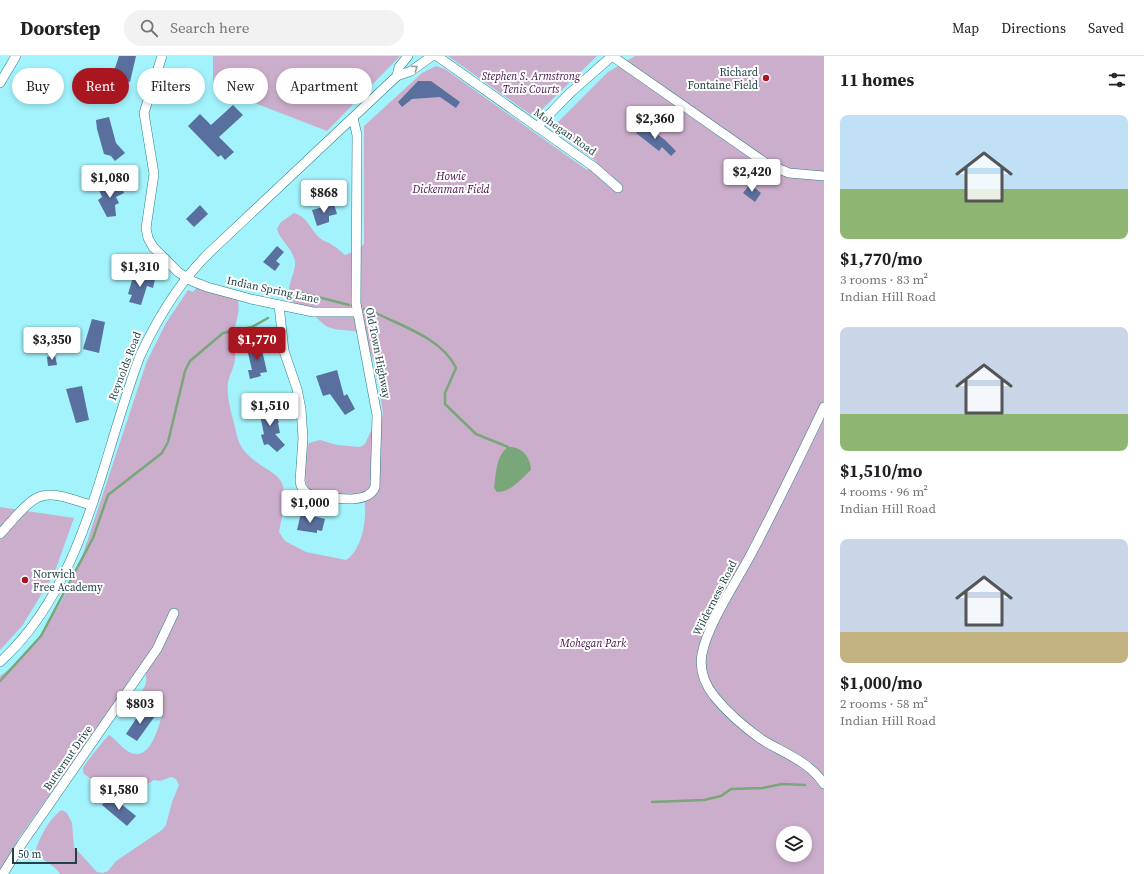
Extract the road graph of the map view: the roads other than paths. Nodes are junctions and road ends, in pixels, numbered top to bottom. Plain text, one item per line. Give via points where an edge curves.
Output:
1 (16, 56) edge
2 (162, 56) edge
3 (408, 56) edge
4 (432, 56) edge
5 (437, 56) edge
6 (612, 56) edge
7 (397, 76) junction
8 (0, 83) edge
9 (353, 118) junction
10 (537, 127) junction
11 (824, 176) edge
12 (618, 188) dead end
13 (186, 278) junction
14 (279, 305) junction
15 (357, 312) junction
16 (824, 407) edge
17 (91, 505) junction
18 (0, 534) edge
19 (174, 613) dead end
20 (0, 662) edge
21 (824, 784) edge
22 (3, 874) edge

1 - 8 street
2 - 13 street, Indian Spring Lane via 144,113 154,174 147,211 147,233 157,252
3 - 7 street, Reynolds Road via 399,67
7 -> 4 street, Reynolds Road via 411,71
5 - 10 street, Mohegan Road
6 - 10 street via 574,89
6 - 11 street via 767,164 789,173
7 - 9 street, Reynolds Road
9 - 13 street, Reynolds Road via 210,252
9 - 15 street, Old Town Highway via 357,135
10 - 12 street, Mohegan Road via 594,167
13 - 14 street, Indian Spring Lane via 251,300
13 - 17 street, Reynolds Road via 167,305 140,356
14 - 15 street, Indian Spring Lane via 324,313
14 - 15 street, Old Town Highway via 284,351 301,410 303,438 300,481 302,488 315,496 356,499 370,495 375,484 378,420
16 - 21 street, Wilderness Road via 715,621 704,644 701,661 706,684 726,708 756,735 809,767
17 - 18 street via 43,496 30,504
17 - 20 street, Reynolds Road via 73,556 55,593 26,634
19 - 22 street, Butternut Drive via 157,649

